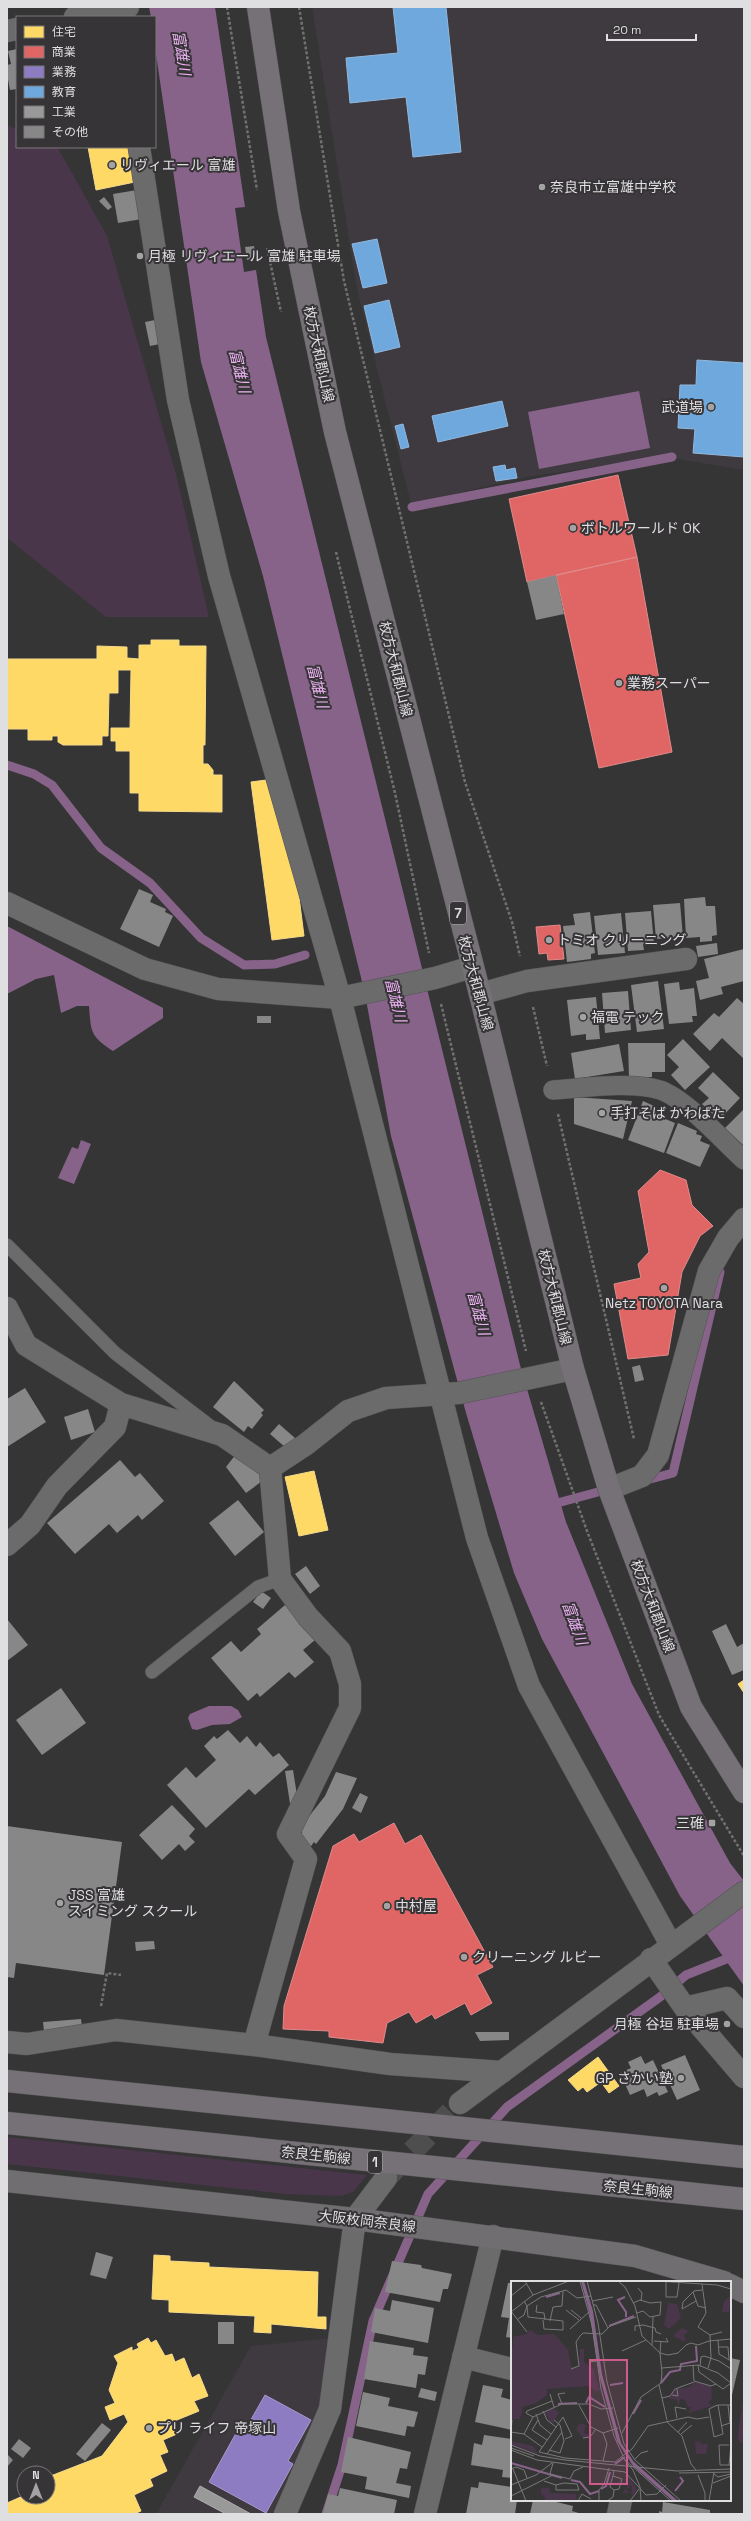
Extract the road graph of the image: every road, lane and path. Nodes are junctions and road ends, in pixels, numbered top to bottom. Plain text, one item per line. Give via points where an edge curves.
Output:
1 (258, 7) edge
2 (299, 7) edge
3 (118, 10) edge
4 (81, 16) edge
5 (138, 148) edge
6 (7, 903) edge
7 (686, 960) dead end
8 (472, 967) junction
9 (527, 981) junction
10 (480, 994) junction
11 (340, 998) junction
12 (553, 1090) junction
13 (744, 1160) edge
14 (744, 1219) edge
15 (7, 1245) edge
16 (7, 1308) edge
17 (573, 1369) junction
18 (450, 1394) junction
19 (121, 1404) junction
20 (222, 1435) junction
21 (270, 1468) junction
22 (642, 1476) junction
23 (609, 1489) junction
24 (7, 1522) edge
25 (30, 1525) junction
26 (7, 1545) edge
27 (280, 1579) junction
28 (152, 1672) dead end
29 (744, 1792) edge
30 (744, 1892) edge
31 (671, 1945) junction
32 (651, 1960) junction
33 (121, 1975) dead end
34 (101, 2008) dead end
35 (685, 2008) junction
36 (744, 2017) edge
37 (7, 2042) edge
38 (254, 2045) junction
39 (502, 2072) junction
40 (744, 2077) edge
41 (7, 2081) edge
42 (460, 2103) tunnel mouth
43 (7, 2123) edge
44 (744, 2157) edge
45 (386, 2178) tunnel mouth
46 (7, 2181) edge
47 (744, 2199) edge
48 (355, 2218) junction
49 (493, 2236) junction
50 (721, 2281) edge
51 (731, 2286) edge
52 (744, 2292) edge
53 (463, 2357) junction
54 (511, 2369) edge
55 (621, 2501) edge
56 (285, 2514) edge
57 (425, 2514) edge
58 (618, 2514) edge

1 - 8 main road, 枚方大和郡山線 / 7 via 289,211 335,432
2 - 9 path via 344,281 465,782 512,922
3 - 4 street
5 - 11 street via 178,400 219,576
6 - 11 street via 145,969 218,989
7 - 9 street
8 - 10 main road, 枚方大和郡山線 / 7
8 - 11 street via 435,978
9 - 10 street
9 - 12 path
10 - 17 main road, 枚方大和郡山線 / 7
11 - 18 street
12 - 13 street via 614,1085 660,1090 684,1105
12 - 22 path
14 - 22 street via 728,1238 709,1271 658,1455
15 - 20 lane via 115,1353
16 - 19 street via 26,1345
17 - 18 street
17 - 23 main road, 枚方大和郡山線 / 7
18 - 21 street via 386,1398 348,1411 305,1445
18 - 31 street via 478,1538 529,1686
19 - 20 street
19 - 25 street via 115,1428 57,1486
20 - 21 street
21 - 27 street
22 - 23 street
23 - 29 main road, 枚方大和郡山線 / 7 via 691,1707
24 - 25 street
25 - 26 street
27 - 28 lane via 258,1587
27 - 38 street via 308,1616 340,1651 350,1684 350,1708 288,1834 306,1859
30 - 31 street
31 - 32 street
32 - 35 street
32 - 39 street
33 - 34 path via 107,1973
35 - 36 street via 727,1998
35 - 40 street
37 - 38 street via 27,2044 116,2030
38 - 39 street via 390,2064
39 - 42 street
41 - 44 main road
43 - 47 main road, 奈良生駒線 / 1
45 - 48 street
46 - 48 main road, 大阪枚岡奈良線
48 - 49 main road, 大阪枚岡奈良線
48 - 56 street via 330,2409
49 - 50 main road, 大阪枚岡奈良線 via 635,2256
49 - 53 street
51 - 52 main road
53 - 54 street
53 - 57 street
55 - 58 street

